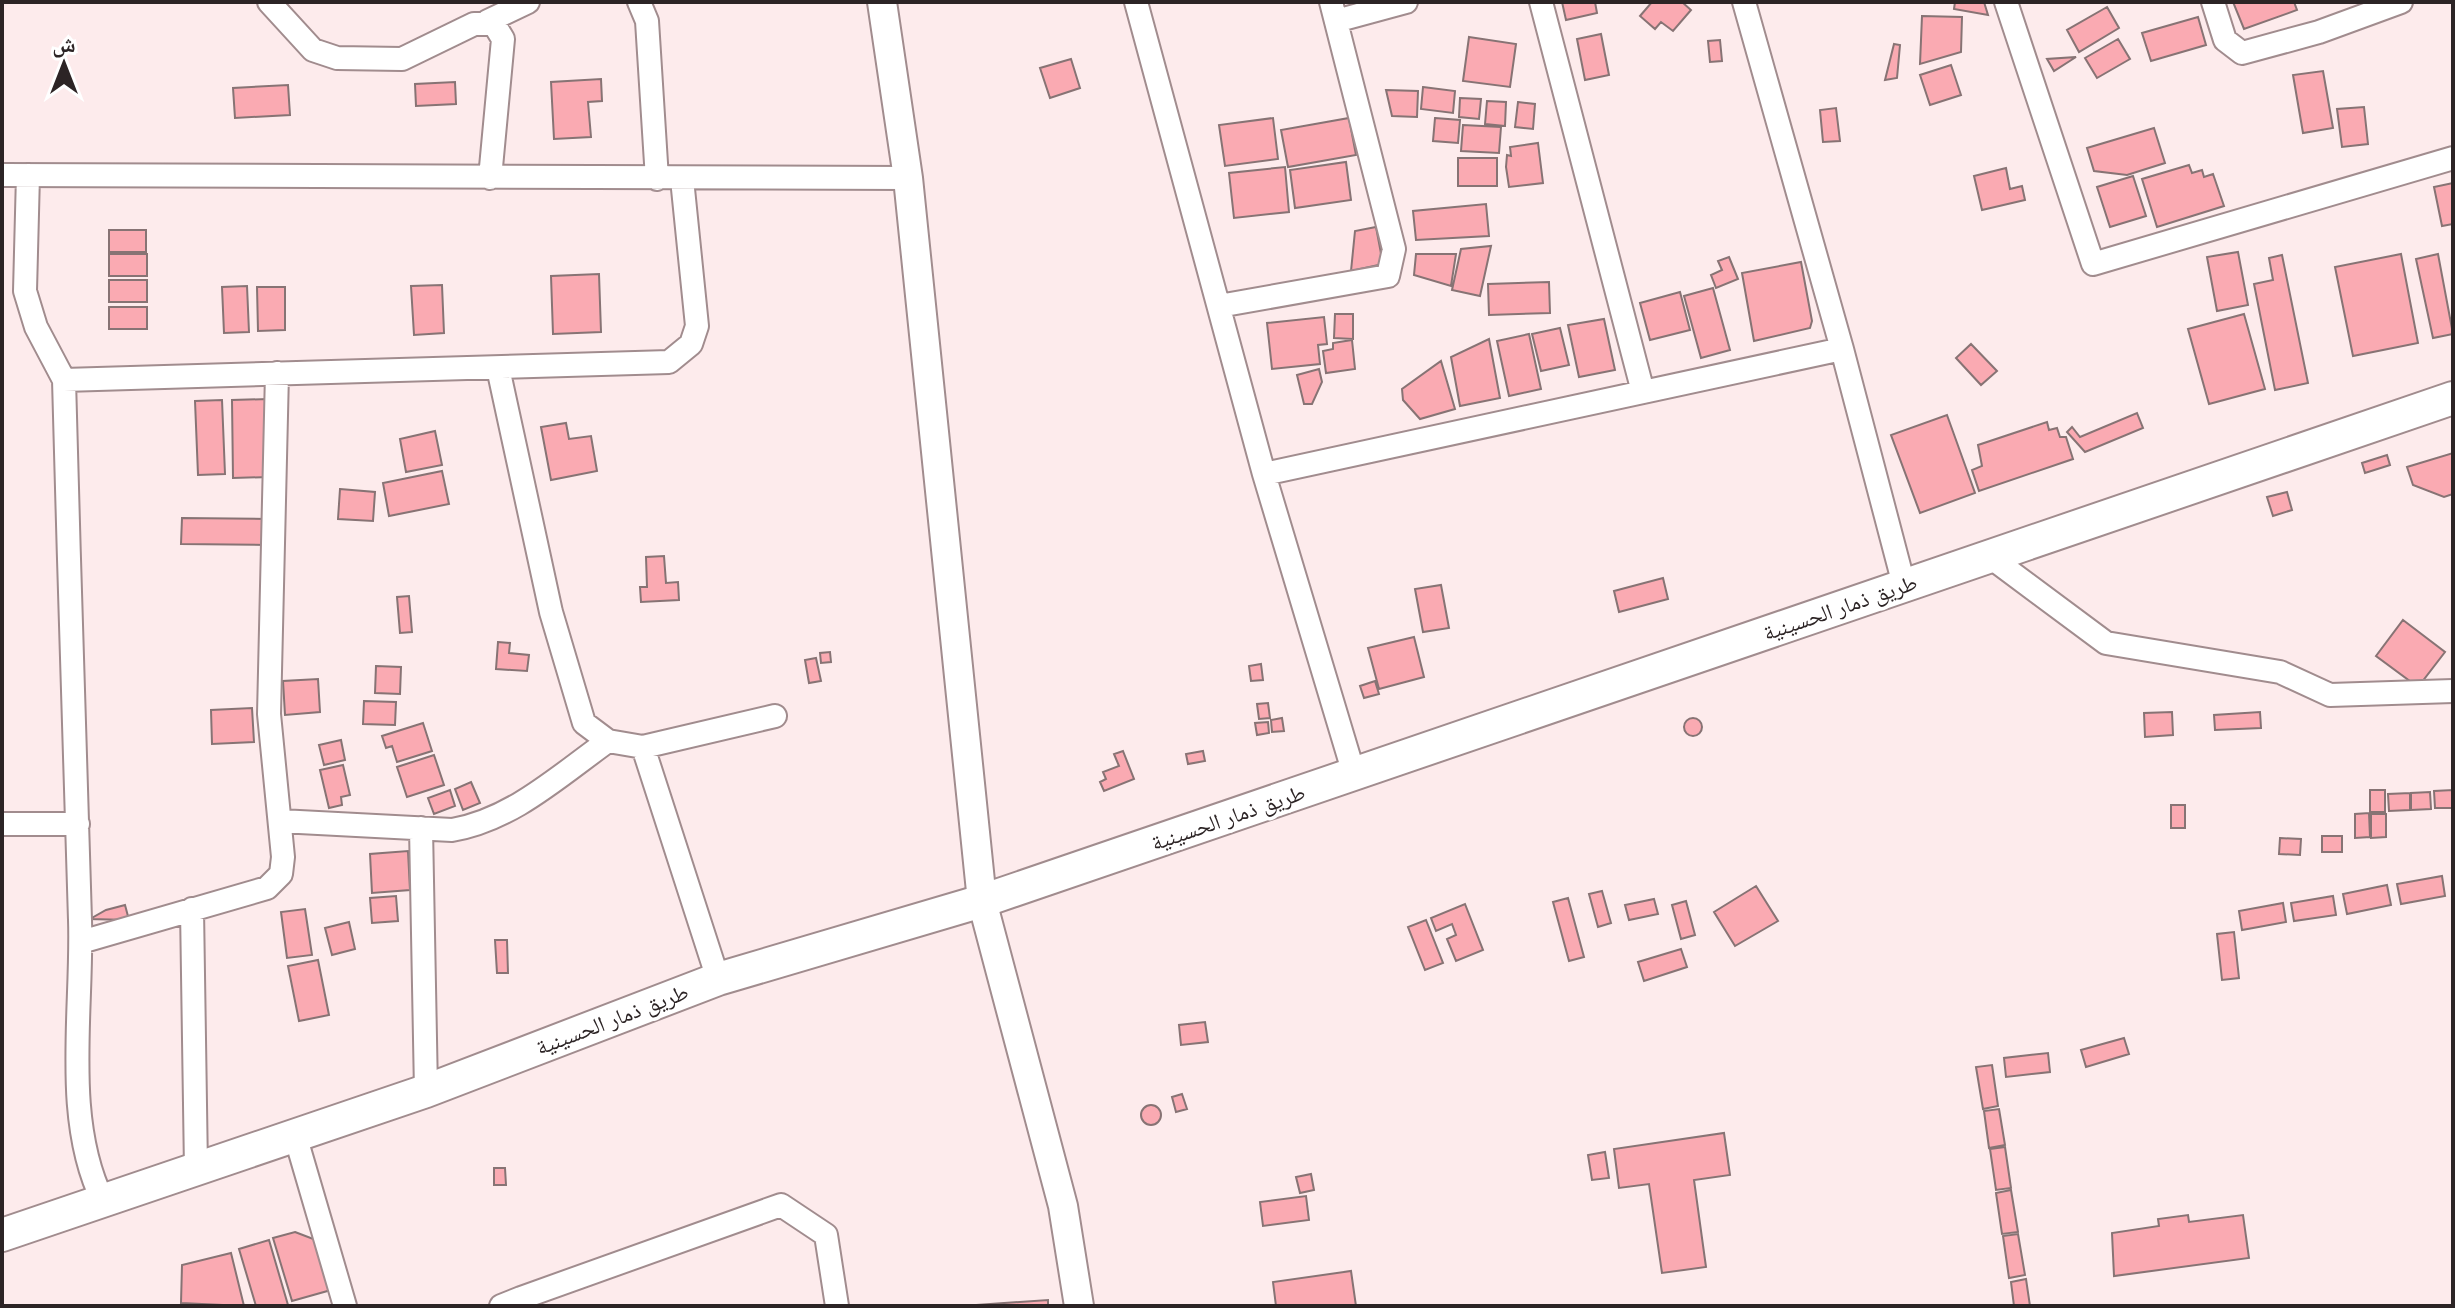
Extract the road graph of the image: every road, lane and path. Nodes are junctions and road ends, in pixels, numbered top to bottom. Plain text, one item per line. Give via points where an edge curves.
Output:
1 (269, 2) edge
2 (528, 2) edge
3 (639, 2) edge
4 (882, 2) edge
5 (1136, 2) edge
6 (1406, 2) edge
7 (1541, 2) edge
8 (1744, 2) edge
9 (2006, 2) edge
10 (2213, 2) edge
11 (2401, 2) edge
12 (1333, 12) edge
13 (488, 21) junction
14 (2453, 158) edge
15 (2, 175) edge
16 (28, 175) junction
17 (490, 178) junction
18 (908, 178) junction
19 (657, 179) junction
20 (682, 179) junction
21 (1219, 306) junction
22 (1842, 349) junction
23 (498, 368) junction
24 (277, 373) junction
25 (64, 380) junction
26 (1643, 392) junction
27 (2453, 398) edge
28 (1264, 474) junction
29 (1989, 556) junction
30 (1904, 585) junction
31 (2453, 691) edge
32 (775, 716) dead end
33 (608, 741) junction
34 (643, 747) junction
35 (1354, 774) junction
36 (280, 821) junction
37 (2, 824) edge
38 (78, 824) junction
39 (421, 828) junction
40 (982, 901) junction
41 (192, 909) junction
42 (81, 942) junction
43 (718, 979) junction
44 (426, 1091) junction
45 (295, 1135) junction
46 (196, 1169) junction
47 (103, 1201) junction
48 (2, 1235) edge
49 (516, 1303) edge
50 (345, 1306) edge
51 (837, 1306) edge
52 (1079, 1306) edge

1 - 13 street via 313,50 337,58 412,57
2 - 13 street
3 - 19 street via 647,21
4 - 18 street
5 - 21 street
6 - 12 street
7 - 26 street
8 - 22 street
9 - 14 street via 2093,264
10 - 11 street via 2225,40 2242,53
12 - 21 street via 1394,249 1388,276
13 - 17 street via 503,39
15 - 16 street
16 - 17 street
16 - 25 street via 25,291 36,327
17 - 19 street
18 - 20 street
18 - 40 street
19 - 20 street
20 - 23 street via 697,316 695,335 685,352 660,364
21 - 28 street
22 - 26 street
22 - 30 street
23 - 24 street
23 - 33 street via 576,704 590,731
24 - 25 street
24 - 36 street via 269,714
25 - 38 street
26 - 28 street
27 - 29 main road, طريق ذمار الحسينية
28 - 35 street
29 - 30 main road, طريق ذمار الحسينية
29 - 31 street via 2106,643 2280,672 2330,695
30 - 35 main road, طريق ذمار الحسينية
32 - 34 street
33 - 34 street
33 - 39 street via 497,818 452,830
34 - 43 street
35 - 40 main road, طريق ذمار الحسينية
36 - 39 street
36 - 41 street via 283,866 277,880 267,888
37 - 38 street
38 - 42 street
39 - 44 street
40 - 43 main road, طريق ذمار الحسينية
40 - 52 street via 1063,1206
41 - 42 street
41 - 46 street
42 - 47 street via 79,1121 86,1163
43 - 44 main road, طريق ذمار الحسينية
44 - 45 main road, طريق ذمار الحسينية
45 - 46 main road, طريق ذمار الحسينية
45 - 50 street
46 - 47 main road, طريق ذمار الحسينية
47 - 48 main road, طريق ذمار الحسينية
49 - 51 street via 781,1205 826,1235

